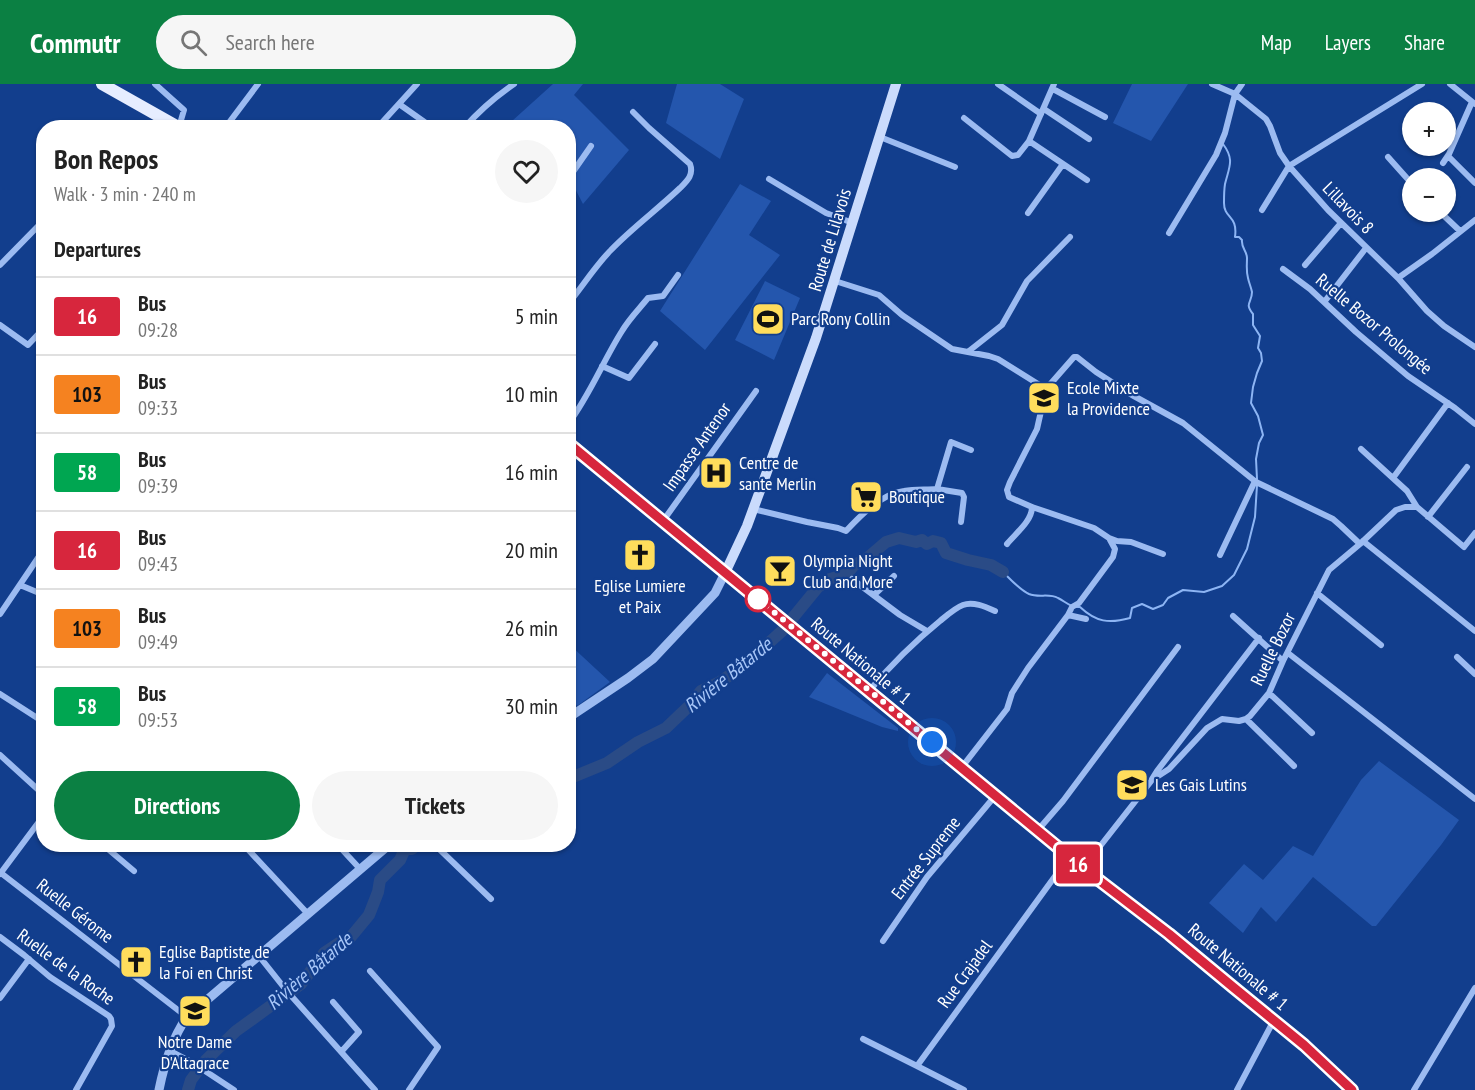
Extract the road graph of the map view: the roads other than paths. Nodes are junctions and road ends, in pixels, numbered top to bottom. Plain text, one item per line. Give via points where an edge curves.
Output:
1 (102, 84) edge
2 (155, 84) edge
3 (258, 84) edge
4 (417, 84) edge
5 (514, 84) edge
6 (896, 84) edge
7 (998, 84) edge
8 (1212, 84) edge
9 (1242, 84) edge
10 (1422, 84) edge
11 (1450, 84) edge
12 (1054, 87) edge
13 (1236, 94) junction
14 (1474, 103) edge
15 (399, 104) junction
16 (633, 112) dead end
17 (1042, 112) junction
18 (1105, 117) dead end
19 (964, 118) dead end
20 (166, 120) edge
21 (181, 120) edge
22 (231, 120) edge
23 (384, 120) edge
24 (422, 120) edge
25 (471, 120) edge
26 (880, 137) junction
27 (1089, 139) dead end
28 (1456, 140) edge
29 (1029, 141) junction
30 (591, 146) dead end
31 (1448, 156) joint
32 (1388, 157) dead end
33 (1443, 163) dead end
34 (1063, 164) junction
35 (1289, 166) junction
36 (955, 167) dead end
37 (576, 168) edge
38 (1402, 173) edge
39 (769, 179) dead end
40 (1087, 180) dead end
41 (1475, 183) edge
42 (1262, 210) dead end
43 (1028, 213) dead end
44 (1475, 220) edge
45 (1451, 222) edge
46 (853, 223) junction
47 (1341, 224) junction
48 (36, 228) edge
49 (1460, 231) junction
50 (1168, 233) dead end
51 (1070, 237) dead end
52 (1366, 248) junction
53 (0, 265) edge
54 (1305, 266) dead end
55 (1283, 269) dead end
56 (678, 275) dead end
57 (1398, 278) junction
58 (835, 281) junction
59 (576, 294) edge
60 (1324, 301) junction
61 (0, 325) edge
62 (36, 336) edge
63 (654, 344) dead end
64 (1475, 348) edge
65 (969, 351) junction
66 (602, 366) junction
67 (1046, 389) junction
68 (756, 391) dead end
69 (1448, 403) junction
70 (576, 413) edge
71 (1475, 424) edge
72 (1361, 449) dead end
73 (576, 450) edge
74 (971, 450) dead end
75 (1467, 467) dead end
76 (1394, 478) junction
77 (1255, 481) junction
78 (938, 489) junction
79 (1032, 507) junction
80 (1417, 507) junction
81 (753, 509) junction
82 (1428, 517) junction
83 (663, 521) junction
84 (961, 522) dead end
85 (1475, 533) edge
86 (1109, 538) junction
87 (1124, 541) junction
88 (1362, 542) junction
89 (1007, 544) dead end
90 (1115, 549) junction
91 (1163, 555) dead end
92 (1220, 555) dead end
93 (36, 561) edge
94 (725, 573) junction
95 (894, 576) dead end
96 (852, 579) dead end
97 (20, 585) junction
98 (36, 592) edge
99 (1317, 593) junction
100 (874, 595) junction
101 (995, 611) dead end
102 (0, 614) edge
103 (1068, 615) junction
104 (1233, 616) dead end
105 (1086, 618) dead end
106 (927, 631) junction
107 (1475, 631) edge
108 (1259, 638) junction
109 (1381, 645) dead end
110 (1178, 646) dead end
111 (1288, 653) junction
112 (1457, 657) dead end
113 (1284, 661) junction
114 (1475, 674) edge
115 (869, 691) junction
116 (1269, 693) junction
117 (0, 694) edge
118 (576, 713) edge
119 (36, 717) edge
120 (1246, 719) junction
121 (1312, 732) dead end
122 (0, 755) edge
123 (1294, 766) dead end
124 (962, 767) junction
125 (1152, 780) junction
126 (36, 788) edge
127 (995, 796) junction
128 (1475, 799) edge
129 (36, 826) edge
130 (1038, 830) junction
131 (111, 852) edge
132 (250, 852) edge
133 (344, 852) edge
134 (381, 852) edge
135 (442, 852) edge
136 (1069, 856) junction
137 (1083, 868) junction
138 (361, 870) junction
139 (134, 871) dead end
140 (1, 874) edge
141 (491, 899) dead end
142 (308, 914) junction
143 (0, 937) edge
144 (883, 941) dead end
145 (259, 956) junction
146 (29, 959) junction
147 (370, 970) dead end
148 (1475, 988) edge
149 (0, 998) edge
150 (333, 1002) dead end
151 (187, 1017) junction
152 (1274, 1020) junction
153 (863, 1039) dead end
154 (170, 1052) junction
155 (341, 1053) junction
156 (917, 1066) junction
157 (76, 1090) edge
158 (159, 1090) edge
159 (234, 1090) edge
160 (375, 1090) edge
161 (409, 1090) edge
162 (963, 1090) edge
163 (1237, 1090) edge
164 (1352, 1090) edge
165 (1414, 1090) edge

1 - 20 main road
2 - 21 street via 184,110
3 - 22 street
4 - 15 street
5 - 25 street
6 - 26 main road, Route de Lilavois
7 - 17 street
8 - 13 street, Lillavois 8
9 - 13 street
10 - 35 street
11 - 14 street
12 - 17 street
12 - 18 street
13 - 35 street, Lillavois 8 via 1266,119
13 - 50 street via 1216,155
14 - 28 street
15 - 23 street
15 - 24 street
16 - 59 street via 692,169 688,179 610,250
17 - 27 street
17 - 29 street
19 - 29 street via 1012,156 1018,155
26 - 36 street
26 - 46 main road, Route de Lilavois
29 - 34 street
30 - 37 street
31 - 33 street
31 - 41 street
32 - 38 street
34 - 40 street
34 - 43 street
35 - 42 street
35 - 47 street, Lillavois 8
39 - 46 street via 820,210
44 - 49 street
45 - 49 street
46 - 58 main road, Route de Lilavois
47 - 52 street, Lillavois 8
47 - 54 street
48 - 53 street
49 - 57 street
51 - 65 street via 1027,281 998,330
52 - 57 street, Lillavois 8
52 - 60 street
55 - 60 street, Ruelle Bozor Prolongée
56 - 66 street via 663,296 648,298 623,329
57 - 64 street, Lillavois 8 via 1436,318
58 - 65 street via 879,295 952,349
58 - 81 main road, Route de Lilavois
60 - 69 street, Ruelle Bozor Prolongée via 1408,376
61 - 62 street via 28,345
63 - 66 street via 629,378
65 - 67 street via 998,358
66 - 70 street
67 - 77 street via 1077,357 1132,396 1183,423
67 - 79 street via 1037,429 1007,490 1009,497
68 - 83 street, Impasse Antenor
69 - 71 street, Ruelle Bozor Prolongée
69 - 76 street
72 - 76 street
73 - 83 main road, Route Nationale # 1
74 - 78 street via 951,442
75 - 82 street
76 - 80 street
77 - 88 street via 1333,519
77 - 92 street
78 - 81 street via 902,491 885,498 846,531
78 - 84 street via 962,494
79 - 86 street via 1094,528
79 - 89 street via 1029,519
80 - 82 street
80 - 88 street, Ruelle Bozor via 1396,510
81 - 94 main road, Route de Lilavois
82 - 85 street via 1464,547
83 - 94 main road, Route Nationale # 1
86 - 87 street
86 - 90 street
87 - 90 street
87 - 91 street
88 - 99 street, Ruelle Bozor via 1329,570
88 - 107 street
90 - 103 street via 1113,557
93 - 97 street
94 - 115 main road, Route Nationale # 1
94 - 118 street via 715,593 653,659
95 - 100 street
96 - 100 street
97 - 98 street
97 - 102 street
99 - 109 street
99 - 111 street, Ruelle Bozor
100 - 106 street
101 - 106 street via 964,604
103 - 105 street
103 - 124 street via 1028,668 1012,693 1007,710
104 - 108 street
106 - 115 street
108 - 113 street
108 - 125 street
110 - 130 street
111 - 113 street, Ruelle Bozor
111 - 128 street
112 - 114 street
113 - 116 street, Ruelle Bozor
115 - 124 main road, Route Nationale # 1
116 - 120 street, Ruelle Bozor
116 - 121 street
117 - 119 street
120 - 123 street
120 - 125 street via 1215,722 1165,773
122 - 126 street
124 - 127 main road, Route Nationale # 1
125 - 137 street
127 - 130 main road, Route Nationale # 1
127 - 144 street, Entrée Supreme via 927,877
129 - 140 street
130 - 136 main road, Route Nationale # 1
131 - 139 street
132 - 142 street
133 - 138 street
134 - 138 street
135 - 141 street
136 - 137 main road, Route Nationale # 1
136 - 156 street, Rue Crajadel
137 - 152 main road, Route Nationale # 1
138 - 142 street
140 - 151 street, Ruelle Gérome
142 - 145 street
143 - 146 street, Ruelle de la Roche
145 - 151 street
145 - 155 street
146 - 149 street
146 - 157 street, Ruelle de la Roche via 112,1023
147 - 161 street via 438,1047
148 - 165 street
150 - 155 street via 359,1032
151 - 154 street
152 - 163 street
152 - 164 main road, Route Nationale # 1
153 - 156 street
154 - 158 street
154 - 159 street
155 - 160 street
156 - 162 street

